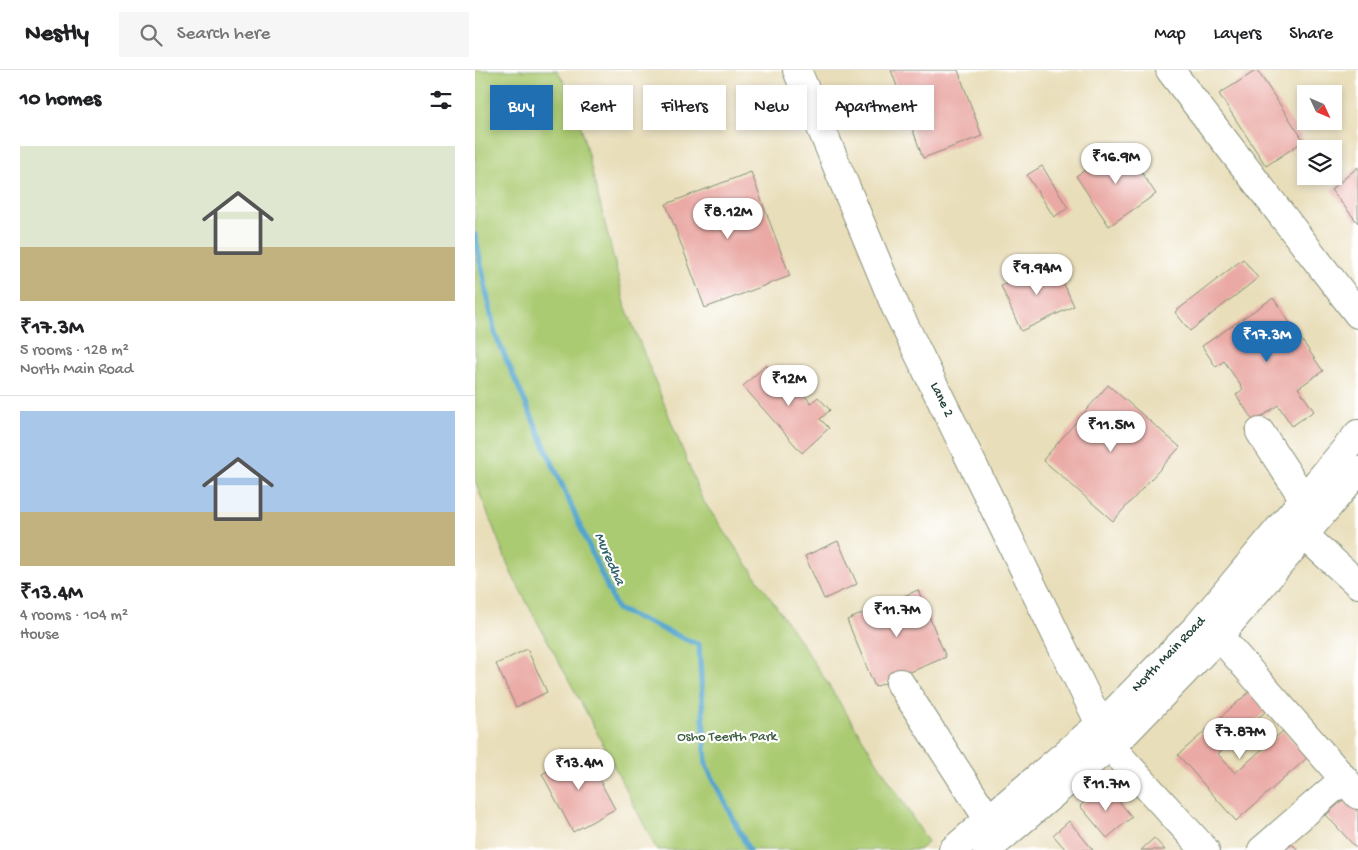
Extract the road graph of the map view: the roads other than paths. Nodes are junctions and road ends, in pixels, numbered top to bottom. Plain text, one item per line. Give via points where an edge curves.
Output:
1 (797, 70) edge
2 (1170, 70) edge
3 (1358, 314) edge
4 (1260, 432) dead end
5 (1358, 434) edge
6 (1358, 470) edge
7 (1304, 499) junction
8 (1304, 535) junction
9 (1358, 584) edge
10 (1212, 627) junction
11 (899, 683) dead end
12 (1105, 735) junction
13 (1351, 787) edge
14 (989, 819) junction
15 (957, 846) edge
16 (1198, 847) edge
17 (987, 850) edge
18 (1262, 850) edge

1 - 12 street, Lane 2 via 896,308
2 - 3 street
4 - 7 street
5 - 7 street, North Main Road
6 - 8 street, North Main Road
7 - 10 street, North Main Road
8 - 9 street
8 - 10 street, North Main Road
10 - 12 street, North Main Road
10 - 13 street
11 - 14 street
12 - 14 street, North Main Road
12 - 16 street, Lane 2
12 - 17 street, North Main Road
13 - 18 street
14 - 15 street, North Main Road

